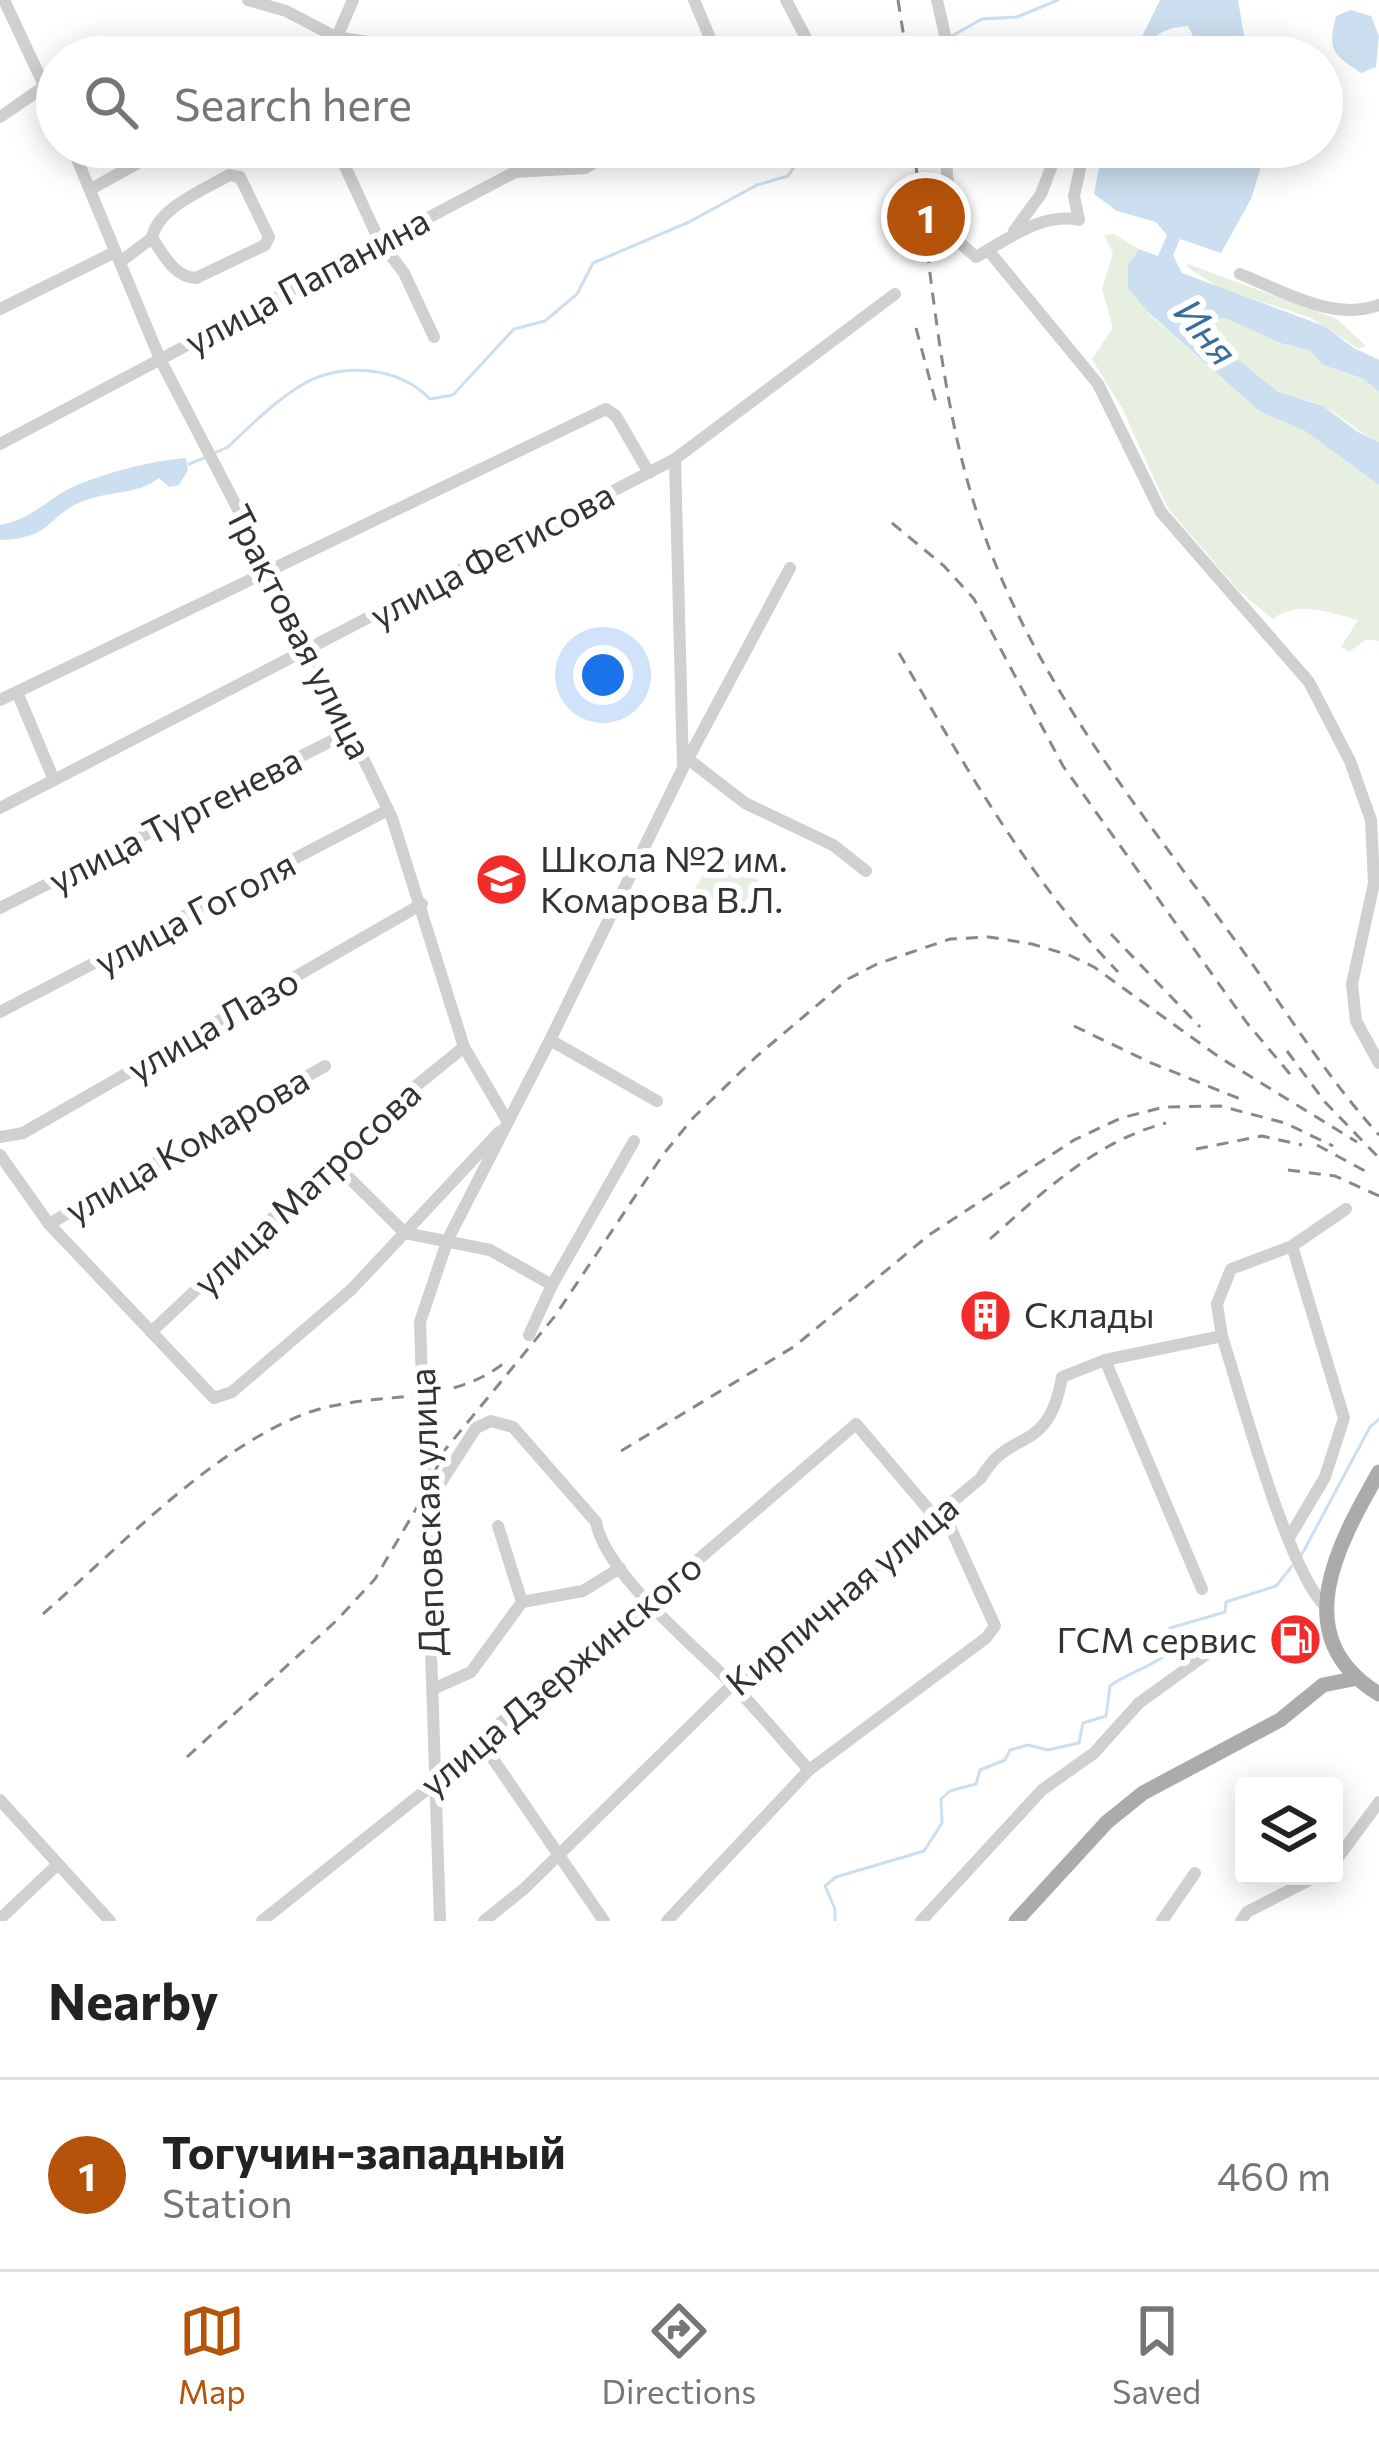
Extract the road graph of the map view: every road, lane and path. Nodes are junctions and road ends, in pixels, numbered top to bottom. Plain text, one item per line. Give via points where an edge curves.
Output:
1 (4, 0) edge
2 (248, 0) edge
3 (353, 0) edge
4 (694, 0) edge
5 (785, 0) edge
6 (937, 0) edge
7 (334, 36) edge
8 (336, 36) edge
9 (709, 36) edge
10 (805, 36) edge
11 (944, 36) edge
12 (36, 67) edge
13 (36, 92) edge
14 (0, 117) edge
15 (82, 168) edge
16 (130, 168) edge
17 (346, 168) edge
18 (585, 168) edge
19 (947, 168) edge
20 (1050, 168) edge
21 (1080, 168) edge
22 (92, 189) junction
23 (152, 238) junction
24 (379, 240) junction
25 (994, 247) junction
26 (117, 257) junction
27 (1240, 274) dead end
28 (895, 294) dead end
29 (1379, 305) edge
30 (0, 309) edge
31 (434, 338) dead end
32 (160, 359) junction
33 (0, 444) edge
34 (675, 459) junction
35 (649, 473) junction
36 (790, 568) dead end
37 (272, 573) junction
38 (311, 650) junction
39 (17, 692) junction
40 (0, 700) edge
41 (349, 732) junction
42 (685, 764) junction
43 (55, 780) junction
44 (0, 808) edge
45 (388, 810) junction
46 (866, 871) dead end
47 (422, 904) junction
48 (0, 908) edge
49 (0, 1012) edge
50 (550, 1040) junction
51 (464, 1047) junction
52 (1379, 1063) edge
53 (326, 1066) dead end
54 (657, 1101) dead end
55 (508, 1122) junction
56 (0, 1137) edge
57 (634, 1141) dead end
58 (0, 1155) edge
59 (333, 1162) junction
60 (1346, 1209) dead end
61 (49, 1224) junction
62 (405, 1233) junction
63 (448, 1239) junction
64 (1292, 1246) junction
65 (552, 1285) junction
66 (151, 1332) junction
67 (529, 1335) dead end
68 (1222, 1336) junction
69 (1105, 1360) junction
70 (1379, 1472) edge
71 (426, 1504) junction
72 (938, 1512) junction
73 (498, 1526) dead end
74 (1289, 1538) junction
75 (620, 1568) junction
76 (1333, 1571) junction
77 (1303, 1574) junction
78 (1202, 1589) dead end
79 (650, 1601) junction
80 (521, 1602) junction
81 (1325, 1606) junction
82 (1222, 1643) dead end
83 (1333, 1647) junction
84 (1353, 1679) junction
85 (733, 1684) junction
86 (1323, 1685) junction
87 (433, 1689) junction
88 (1379, 1694) edge
89 (480, 1739) junction
90 (809, 1770) junction
91 (436, 1782) junction
92 (0, 1800) edge
93 (1379, 1802) edge
94 (1343, 1851) edge
95 (559, 1855) junction
96 (57, 1865) junction
97 (1196, 1873) dead end
98 (1300, 1885) edge
99 (0, 1919) edge
100 (110, 1921) edge
101 (262, 1921) edge
102 (440, 1921) edge
103 (484, 1921) edge
104 (604, 1921) edge
105 (667, 1921) edge
106 (921, 1921) edge
107 (1016, 1921) edge
108 (1162, 1921) edge
109 (1241, 1921) edge

1 - 12 street
2 - 7 street
3 - 8 street
4 - 9 street
5 - 10 street
6 - 11 street
13 - 14 street
15 - 22 street, Трактовая улица
16 - 22 street
17 - 24 street
18 - 24 street, улица Папанина via 515,172
19 - 25 street via 952,236 970,255
20 - 25 street via 1031,211
21 - 25 street via 1079,220 1044,220
22 - 26 street, Трактовая улица
23 - 23 street via 176,272 196,278 269,237 240,177 229,175 164,215
23 - 26 street
24 - 31 street
24 - 32 street, улица Папанина
25 - 52 street via 1098,384 1161,512 1309,682 1350,761 1371,820 1373,883 1352,984 1356,1021
26 - 30 street
26 - 32 street, Трактовая улица
27 - 29 street via 1338,310
28 - 34 street, улица Фетисова
32 - 33 street, улица Папанина
32 - 37 street, Трактовая улица
34 - 35 street, улица Фетисова
34 - 42 street
35 - 37 street via 606,409
35 - 38 street, улица Фетисова
36 - 42 street, Деповская улица
37 - 38 street, Трактовая улица
37 - 39 street
38 - 41 street, Трактовая улица
38 - 43 street, улица Фетисова
39 - 40 street
39 - 43 street
41 - 45 street, Трактовая улица
41 - 48 street, улица Тургенева
42 - 46 street
42 - 50 street, Деповская улица
43 - 44 street, улица Фетисова
45 - 47 street, Трактовая улица
45 - 49 street, улица Гоголя
47 - 51 street, Трактовая улица
47 - 56 street, улица Лазо via 23,1133
50 - 54 street
50 - 55 street, Деповская улица
51 - 55 street, Трактовая улица
51 - 59 street, улица Матросова
53 - 61 street, улица Комарова
55 - 62 street, Деповская улица
55 - 63 street, Деповская улица
57 - 65 street
58 - 61 street
59 - 62 street
59 - 66 street, улица Матросова
60 - 64 street
61 - 66 street
62 - 63 street
62 - 66 street, Деповская улица via 232,1392 214,1398
63 - 65 street via 490,1250
63 - 71 street, Деповская улица via 420,1322
64 - 68 street via 1231,1269 1217,1304
64 - 74 street via 1344,1418 1325,1477
65 - 67 street
68 - 69 street, Кирпичная улица
68 - 74 street
69 - 72 street, Кирпичная улица via 1062,1377 1049,1422
69 - 78 street
70 - 76 main road
71 - 75 street via 476,1428 491,1421 513,1427 596,1522
71 - 87 street, Деповская улица
72 - 79 street, улица Дзержинского via 856,1424
72 - 85 street, Кирпичная улица
72 - 90 street via 995,1626
73 - 80 street
74 - 77 street
75 - 79 street
75 - 80 street via 583,1591
76 - 77 street
76 - 81 main road
77 - 81 street
79 - 85 street
79 - 89 street, улица Дзержинского
80 - 87 street via 471,1672
81 - 83 main road
82 - 106 street via 1138,1703 1094,1753 1042,1790
83 - 84 main road
83 - 86 main road
84 - 86 main road
84 - 88 main road
85 - 90 street
85 - 95 street, Кирпичная улица
86 - 107 main road via 1280,1720 1143,1793
87 - 91 street, Деповская улица
89 - 91 street, улица Дзержинского
89 - 95 street
90 - 105 street
91 - 101 street, улица Дзержинского
91 - 102 street, Деповская улица
92 - 96 street
93 - 94 street
95 - 103 street, Кирпичная улица
95 - 104 street
96 - 99 street
96 - 100 street
97 - 108 street
98 - 109 street

